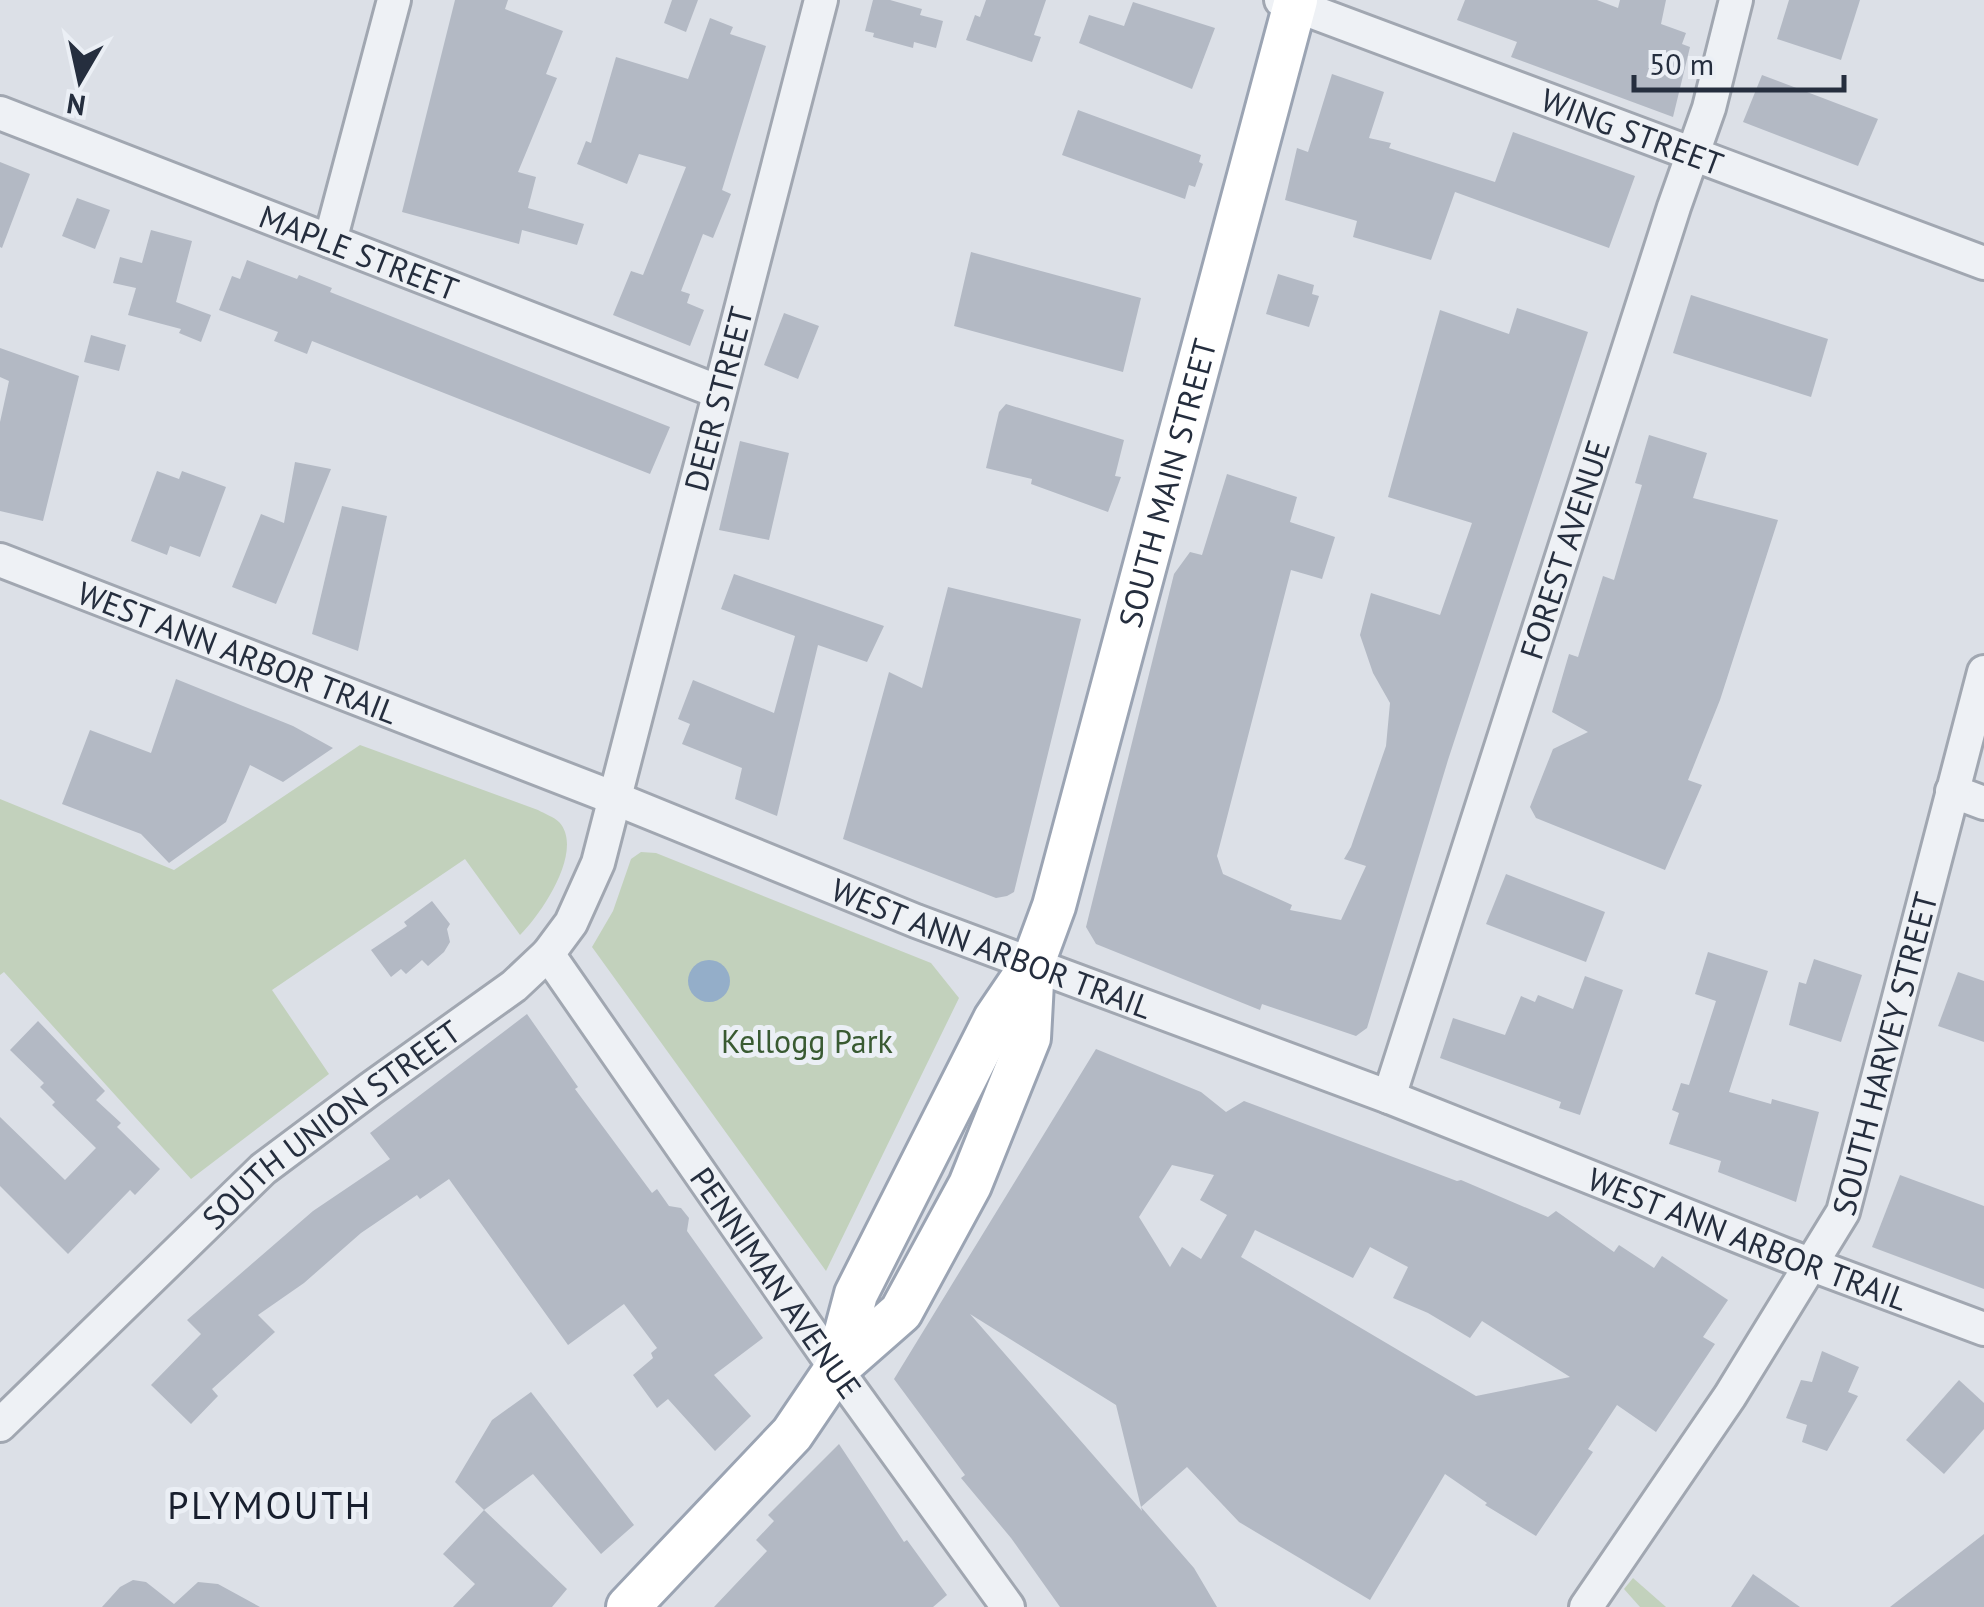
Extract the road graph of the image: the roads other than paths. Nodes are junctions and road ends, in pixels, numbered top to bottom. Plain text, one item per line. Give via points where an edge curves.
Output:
1 (394, 0) edge
2 (821, 0) edge
3 (1736, 0) edge
4 (1290, 2) edge
5 (0, 113) edge
6 (1693, 155) junction
7 (330, 241) junction
8 (1984, 262) edge
9 (719, 392) junction
10 (0, 560) edge
11 (1984, 672) edge
12 (1952, 791) junction
13 (614, 798) junction
14 (1984, 803) edge
15 (548, 954) junction
16 (1033, 964) junction
17 (1388, 1098) junction
18 (1811, 1265) junction
19 (1984, 1329) edge
20 (836, 1369) junction
21 (0, 1424) edge
22 (628, 1607) edge
23 (1008, 1607) edge
24 (1586, 1607) edge

1 - 7 street
2 - 9 street, DEER STREET
3 - 6 street, FOREST AVENUE
4 - 6 street, WING STREET
4 - 16 main road, SOUTH MAIN STREET via 1054,906
5 - 7 street, MAPLE STREET
6 - 8 street, WING STREET
6 - 17 street, FOREST AVENUE
7 - 9 street, MAPLE STREET
9 - 13 street, DEER STREET
10 - 13 street, WEST ANN ARBOR TRAIL
11 - 12 street, SOUTH HARVEY STREET
12 - 14 street
12 - 18 street, SOUTH HARVEY STREET via 1843,1212
13 - 15 street, SOUTH UNION STREET via 586,893
13 - 16 street, WEST ANN ARBOR TRAIL
15 - 20 street, PENNIMAN AVENUE
15 - 21 street, SOUTH UNION STREET via 514,986 263,1169
16 - 17 street, WEST ANN ARBOR TRAIL
16 - 20 main road, SOUTH MAIN STREET via 995,1019 856,1294
17 - 18 street, WEST ANN ARBOR TRAIL
18 - 19 street, WEST ANN ARBOR TRAIL
18 - 24 street, SOUTH HARVEY STREET
20 - 22 main road, SOUTH MAIN STREET via 792,1434
20 - 23 street, PENNIMAN AVENUE

